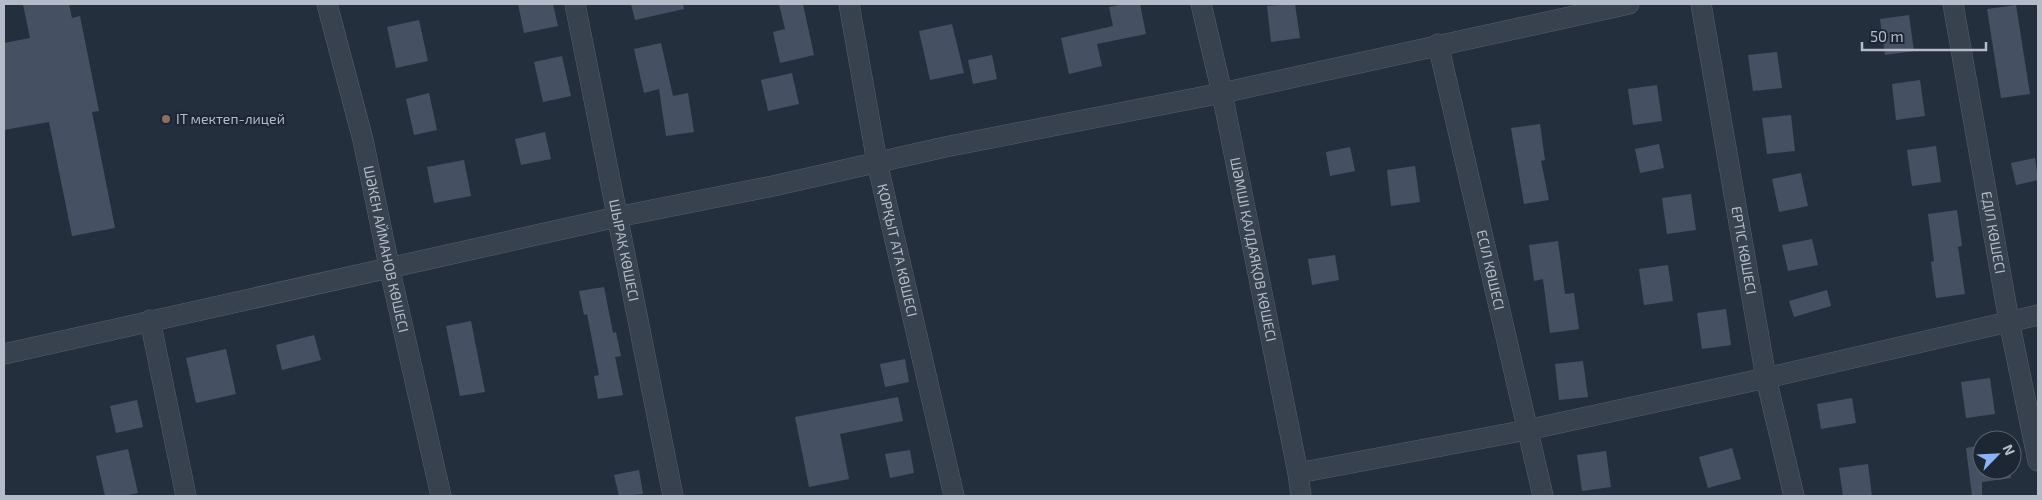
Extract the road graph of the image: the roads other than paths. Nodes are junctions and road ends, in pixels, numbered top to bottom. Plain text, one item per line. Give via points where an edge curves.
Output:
1 (327, 4) edge
2 (576, 4) edge
3 (849, 4) edge
4 (1201, 4) edge
5 (1630, 4) edge
6 (1701, 4) edge
7 (1953, 4) edge
8 (1438, 44) junction
9 (1222, 93) junction
10 (877, 162) junction
11 (617, 217) junction
12 (389, 266) junction
13 (2038, 315) edge
14 (150, 320) junction
15 (2009, 321) junction
16 (4, 354) edge
17 (1766, 378) junction
18 (1527, 430) junction
19 (2038, 461) edge
20 (1298, 473) junction
21 (186, 496) edge
22 (441, 496) edge
23 (673, 496) edge
24 (954, 496) edge
25 (1301, 496) edge
26 (1543, 496) edge
27 (1794, 496) edge

1 - 12 street, ШӘКЕН АЙМАНОВ КӨШЕСІ via 363,140
2 - 11 street, ШЫРАҚ КӨШЕСІ
3 - 10 street, ҚОРҚЫТ АТА КӨШЕСІ
4 - 9 street, ШӘМШІ ҚАЛДАЯҚОВ КӨШЕСІ
5 - 8 street
6 - 17 street, ЕРТІС КӨШЕСІ
7 - 15 street, ЕДІЛ КӨШЕСІ
8 - 9 street
8 - 18 street, ЕСІЛ КӨШЕСІ
9 - 10 street
9 - 20 street, ШӘМШІ ҚАЛДАЯҚОВ КӨШЕСІ
10 - 11 street
10 - 24 street, ҚОРҚЫТ АТА КӨШЕСІ
11 - 12 street
11 - 23 street, ШЫРАҚ КӨШЕСІ
12 - 14 street
12 - 22 street, ШӘКЕН АЙМАНОВ КӨШЕСІ
13 - 15 street
14 - 16 street
14 - 21 street
15 - 17 street
15 - 19 street, ЕДІЛ КӨШЕСІ
17 - 18 street
17 - 27 street, ЕРТІС КӨШЕСІ
18 - 20 street
18 - 26 street, ЕСІЛ КӨШЕСІ
20 - 25 street, ШӘМШІ ҚАЛДАЯҚОВ КӨШЕСІ

